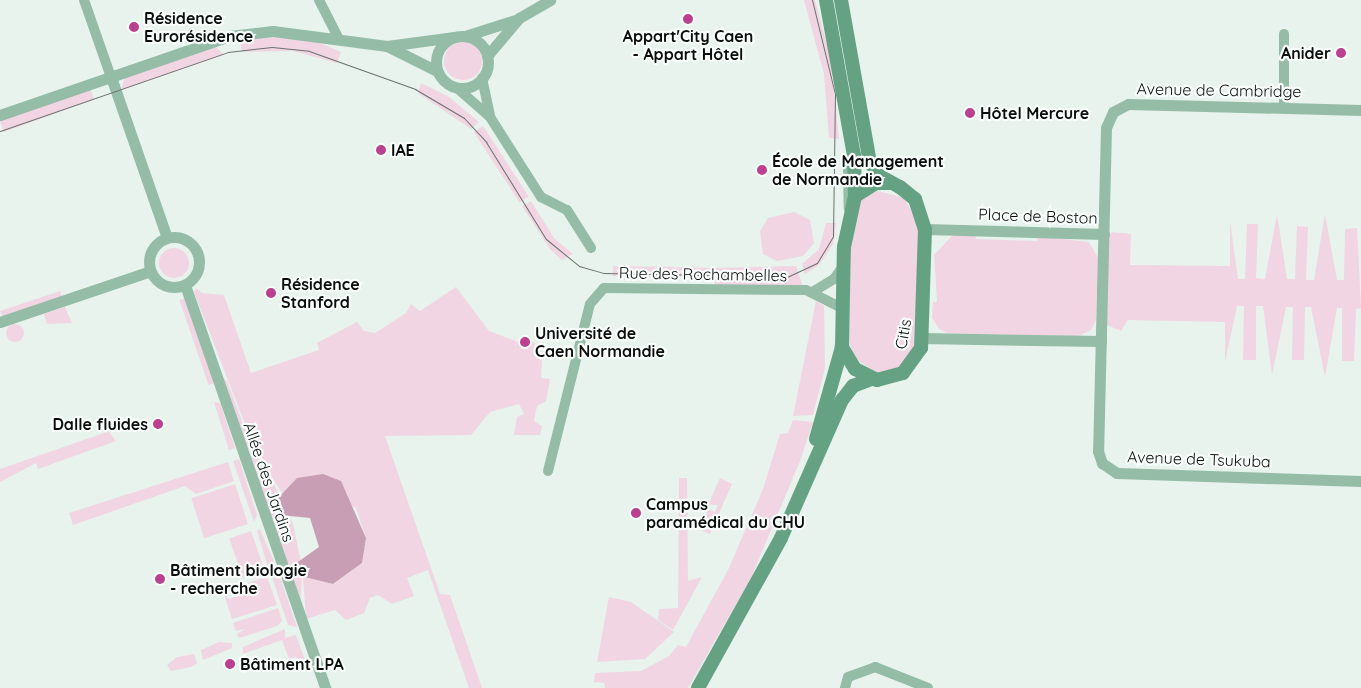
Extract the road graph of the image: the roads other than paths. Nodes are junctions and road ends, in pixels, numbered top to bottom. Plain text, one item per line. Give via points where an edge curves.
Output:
1 (320, 0) edge
2 (550, 0) edge
3 (826, 0) edge
4 (841, 0) edge
5 (86, 2) edge
6 (519, 18) junction
7 (1284, 34) dead end
8 (459, 36) junction
9 (339, 39) junction
10 (387, 46) junction
11 (487, 56) junction
12 (437, 71) junction
13 (110, 77) junction
14 (482, 78) junction
15 (457, 88) junction
16 (1284, 107) junction
17 (1361, 110) edge
18 (0, 115) edge
19 (490, 117) junction
20 (890, 183) junction
21 (852, 202) junction
22 (925, 229) junction
23 (1104, 234) junction
24 (167, 238) junction
25 (591, 248) dead end
26 (843, 266) junction
27 (151, 271) junction
28 (185, 285) junction
29 (814, 291) junction
30 (842, 308) junction
31 (0, 322) edge
32 (922, 338) junction
33 (1101, 341) junction
34 (842, 347) junction
35 (871, 379) junction
36 (548, 471) dead end
37 (805, 481) junction
38 (1361, 481) edge
39 (325, 688) edge
40 (698, 688) edge
41 (845, 688) edge
42 (928, 688) edge

1 - 9 street
2 - 6 street
3 - 21 main road via 850,131
4 - 20 main road, Citis via 868,155 878,175
5 - 13 street
6 - 8 street
6 - 11 street
7 - 16 street
8 - 10 street
8 - 11 street via 476,40
8 - 12 street via 438,51
9 - 10 street
9 - 13 street via 273,31 223,38
10 - 12 street
11 - 14 street
12 - 15 street via 445,82
13 - 18 street
13 - 24 street
14 - 15 street via 471,86
14 - 19 street
15 - 19 street
16 - 17 street, Avenue de Cambridge
16 - 23 street, Avenue de Cambridge via 1128,104 1117,108 1106,128
19 - 25 street via 541,197 567,210
20 - 21 main road via 876,183
20 - 22 main road, Citis via 914,200
21 - 26 main road
22 - 23 street, Place de Boston
22 - 32 main road, Citis
23 - 33 street, Place de Boston
24 - 27 street via 154,247
24 - 28 street via 188,241 198,252 198,271
26 - 29 street via 834,279
26 - 30 main road
27 - 28 street via 162,283
27 - 31 street
28 - 39 street, Allée des Jardins
29 - 30 street
29 - 36 street, Rue des Rochambelles via 604,288 590,304
30 - 34 main road
32 - 33 street
32 - 35 main road, Citis via 916,360 903,374
33 - 38 street, Avenue de Tsukuba via 1098,451 1111,470
34 - 35 main road via 848,362
34 - 37 main road
35 - 37 main road via 844,395
37 - 40 main road via 780,538
41 - 42 street via 848,677 875,667

